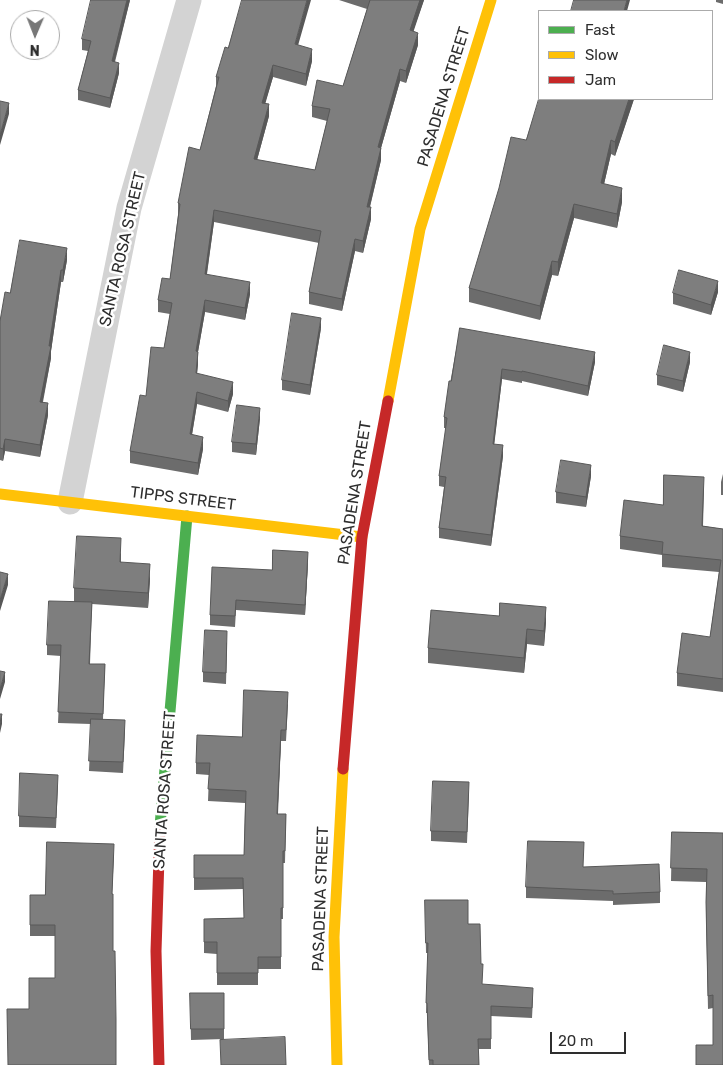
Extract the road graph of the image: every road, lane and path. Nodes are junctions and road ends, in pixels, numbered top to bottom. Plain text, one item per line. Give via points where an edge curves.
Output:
1 (189, 0) edge
2 (490, 0) edge
3 (0, 494) edge
4 (70, 502) junction
5 (187, 516) junction
6 (362, 537) junction
7 (159, 1065) edge
8 (337, 1065) edge

1 - 4 street, SANTA ROSA STREET via 129,208
2 - 6 street, PASADENA STREET via 420,229
3 - 4 street, TIPPS STREET
4 - 5 street, TIPPS STREET
5 - 6 street, TIPPS STREET
5 - 7 street, SANTA ROSA STREET via 160,820 156,951
6 - 8 street, PASADENA STREET via 340,800 334,937

